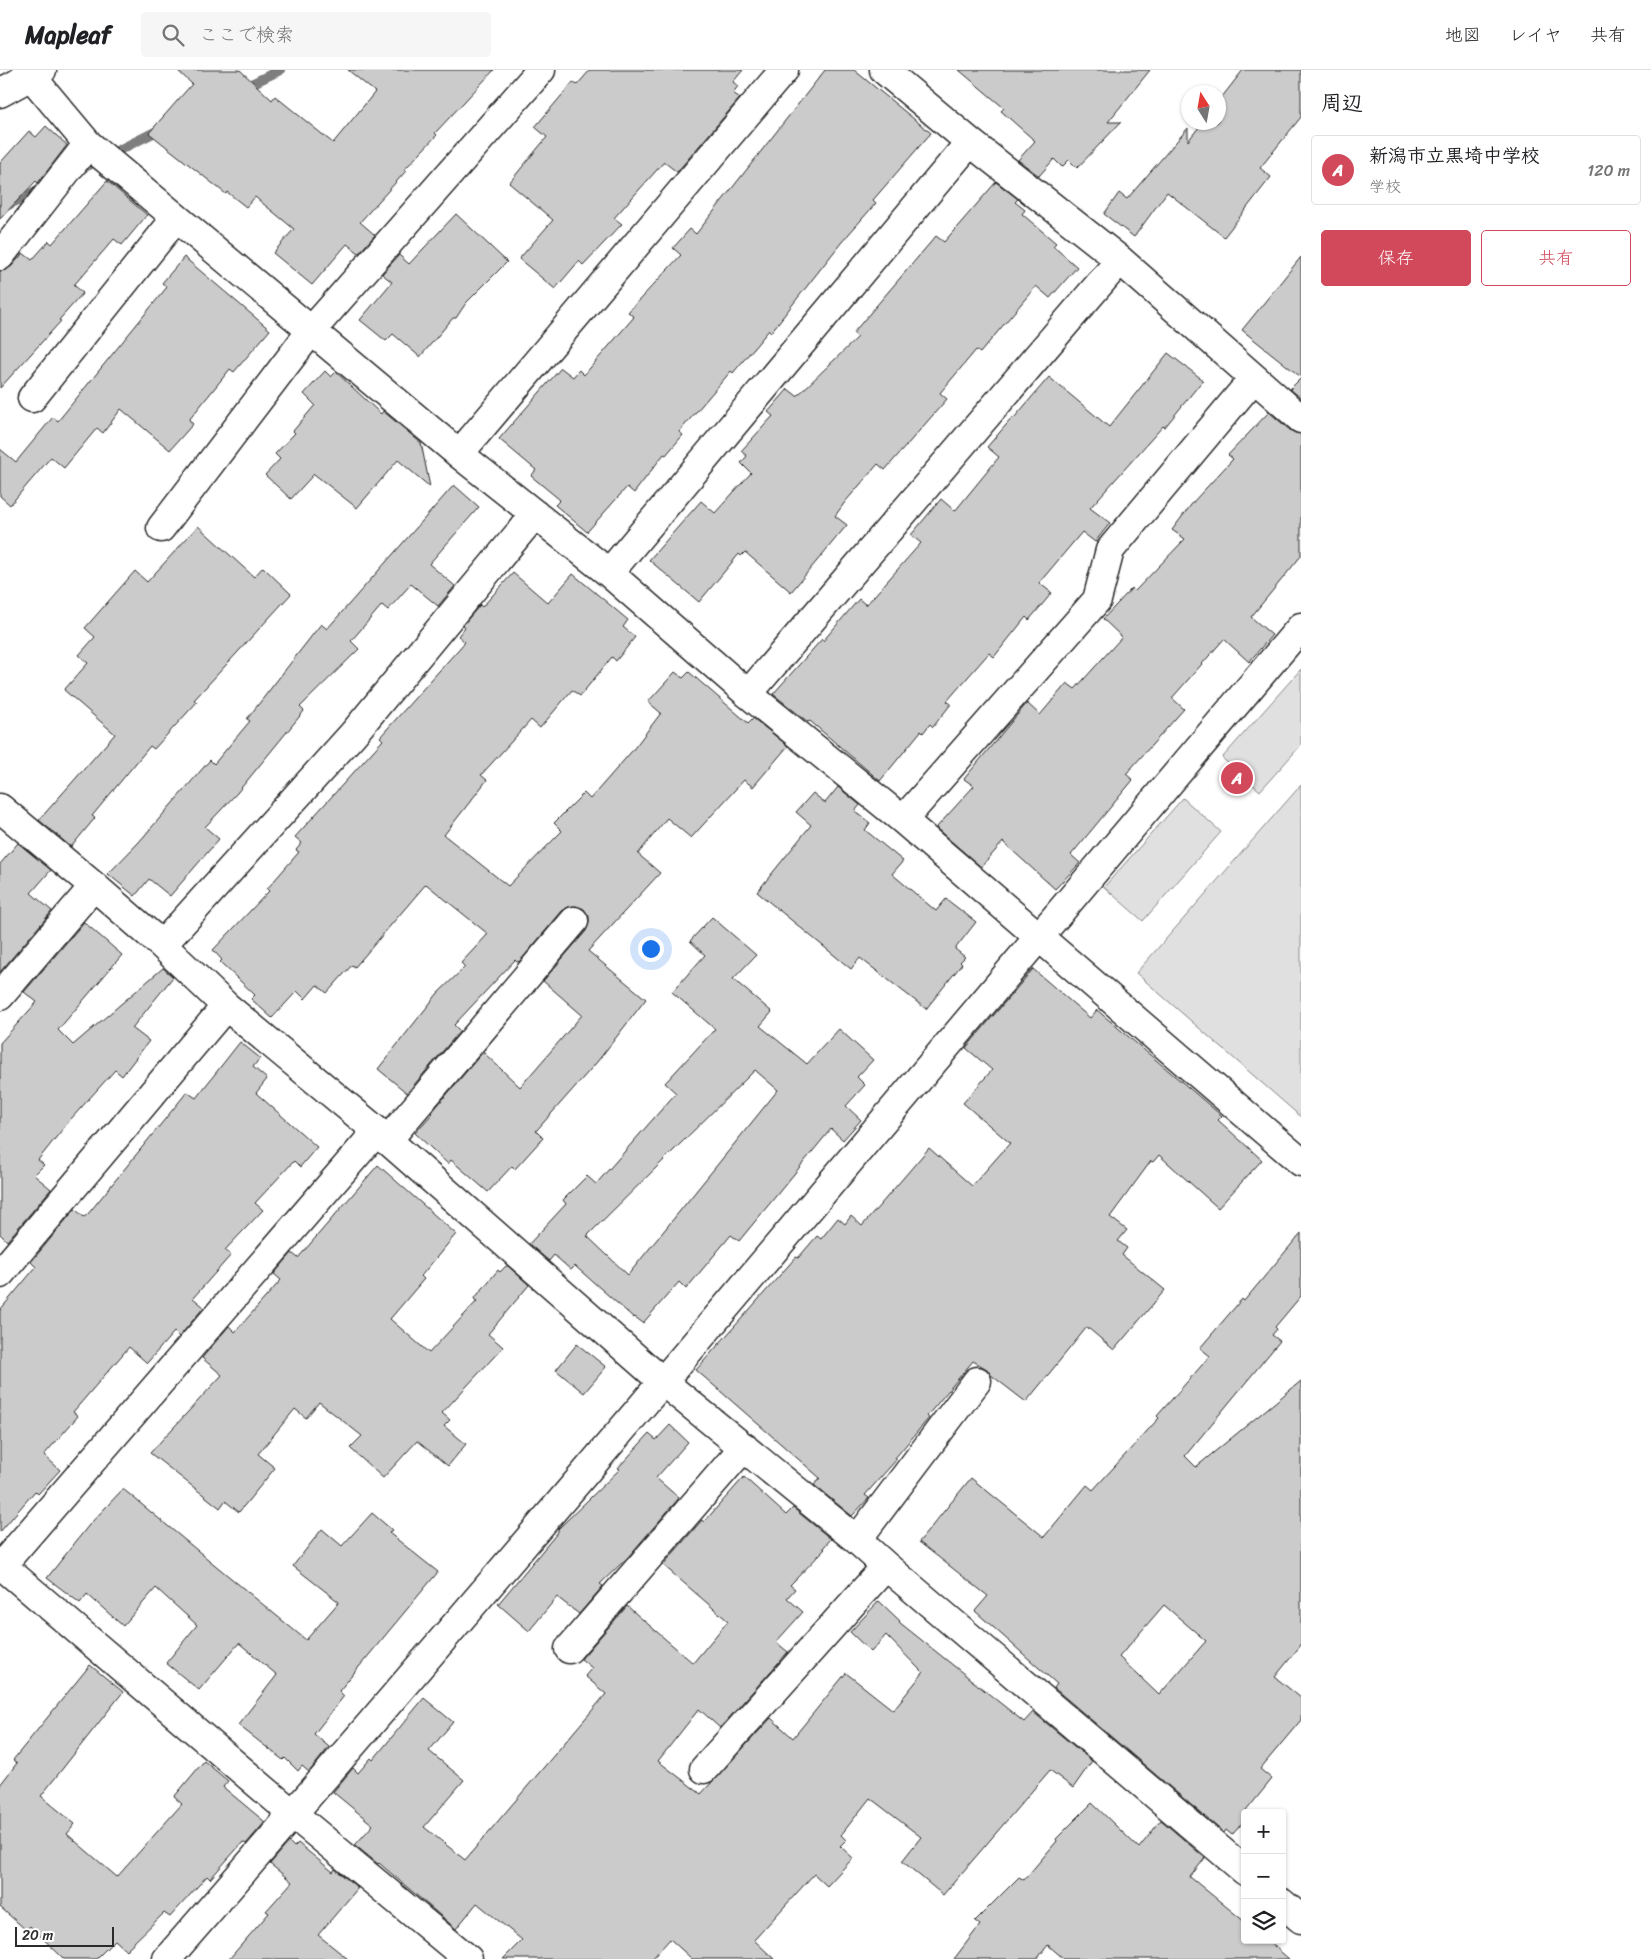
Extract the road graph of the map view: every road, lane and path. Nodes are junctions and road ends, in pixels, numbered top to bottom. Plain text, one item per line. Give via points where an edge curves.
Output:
1 (541, 70) edge
2 (784, 70) edge
3 (884, 70) edge
4 (33, 72) edge
5 (0, 93) edge
6 (970, 142) junction
7 (88, 144) junction
8 (176, 218) junction
9 (0, 256) edge
10 (1120, 260) junction
11 (311, 331) junction
12 (1254, 378) junction
13 (32, 398) dead end
14 (1301, 418) edge
15 (459, 454) junction
16 (535, 514) junction
17 (161, 528) dead end
18 (609, 573) junction
19 (1301, 627) edge
20 (748, 694) junction
21 (0, 808) edge
22 (903, 820) junction
23 (94, 886) junction
24 (574, 921) dead end
25 (1038, 937) junction
26 (162, 946) junction
27 (0, 996) edge
28 (226, 1006) junction
29 (382, 1136) junction
30 (1301, 1162) edge
31 (0, 1274) edge
32 (662, 1381) junction
33 (977, 1381) dead end
34 (744, 1447) junction
35 (857, 1540) junction
36 (1, 1565) edge
37 (886, 1566) junction
38 (569, 1649) dead end
39 (704, 1769) dead end
40 (294, 1814) junction
41 (1241, 1869) edge
42 (1286, 1906) edge
43 (1301, 1919) edge
44 (167, 1959) edge
45 (468, 1959) edge

1 - 11 street
2 - 15 street
3 - 6 street
4 - 5 street
4 - 7 street
6 - 10 street
6 - 18 street
7 - 8 street
7 - 9 street
8 - 11 street
8 - 13 street
10 - 12 street
10 - 20 street
11 - 15 street
11 - 17 street
12 - 14 street
12 - 22 street via 1110,550 1098,600
15 - 16 street
16 - 18 street
16 - 26 street via 353,734
18 - 20 street
19 - 25 street
20 - 22 street
21 - 23 street
22 - 25 street
23 - 26 street
23 - 27 street
24 - 29 street
25 - 30 street
25 - 32 street
26 - 28 street
28 - 29 street
28 - 31 street
29 - 32 street
29 - 36 street
32 - 34 street
32 - 40 street
33 - 35 street
34 - 35 street
34 - 38 street
35 - 37 street
36 - 40 street
37 - 39 street
37 - 41 street
40 - 44 street
40 - 45 street
42 - 43 street

